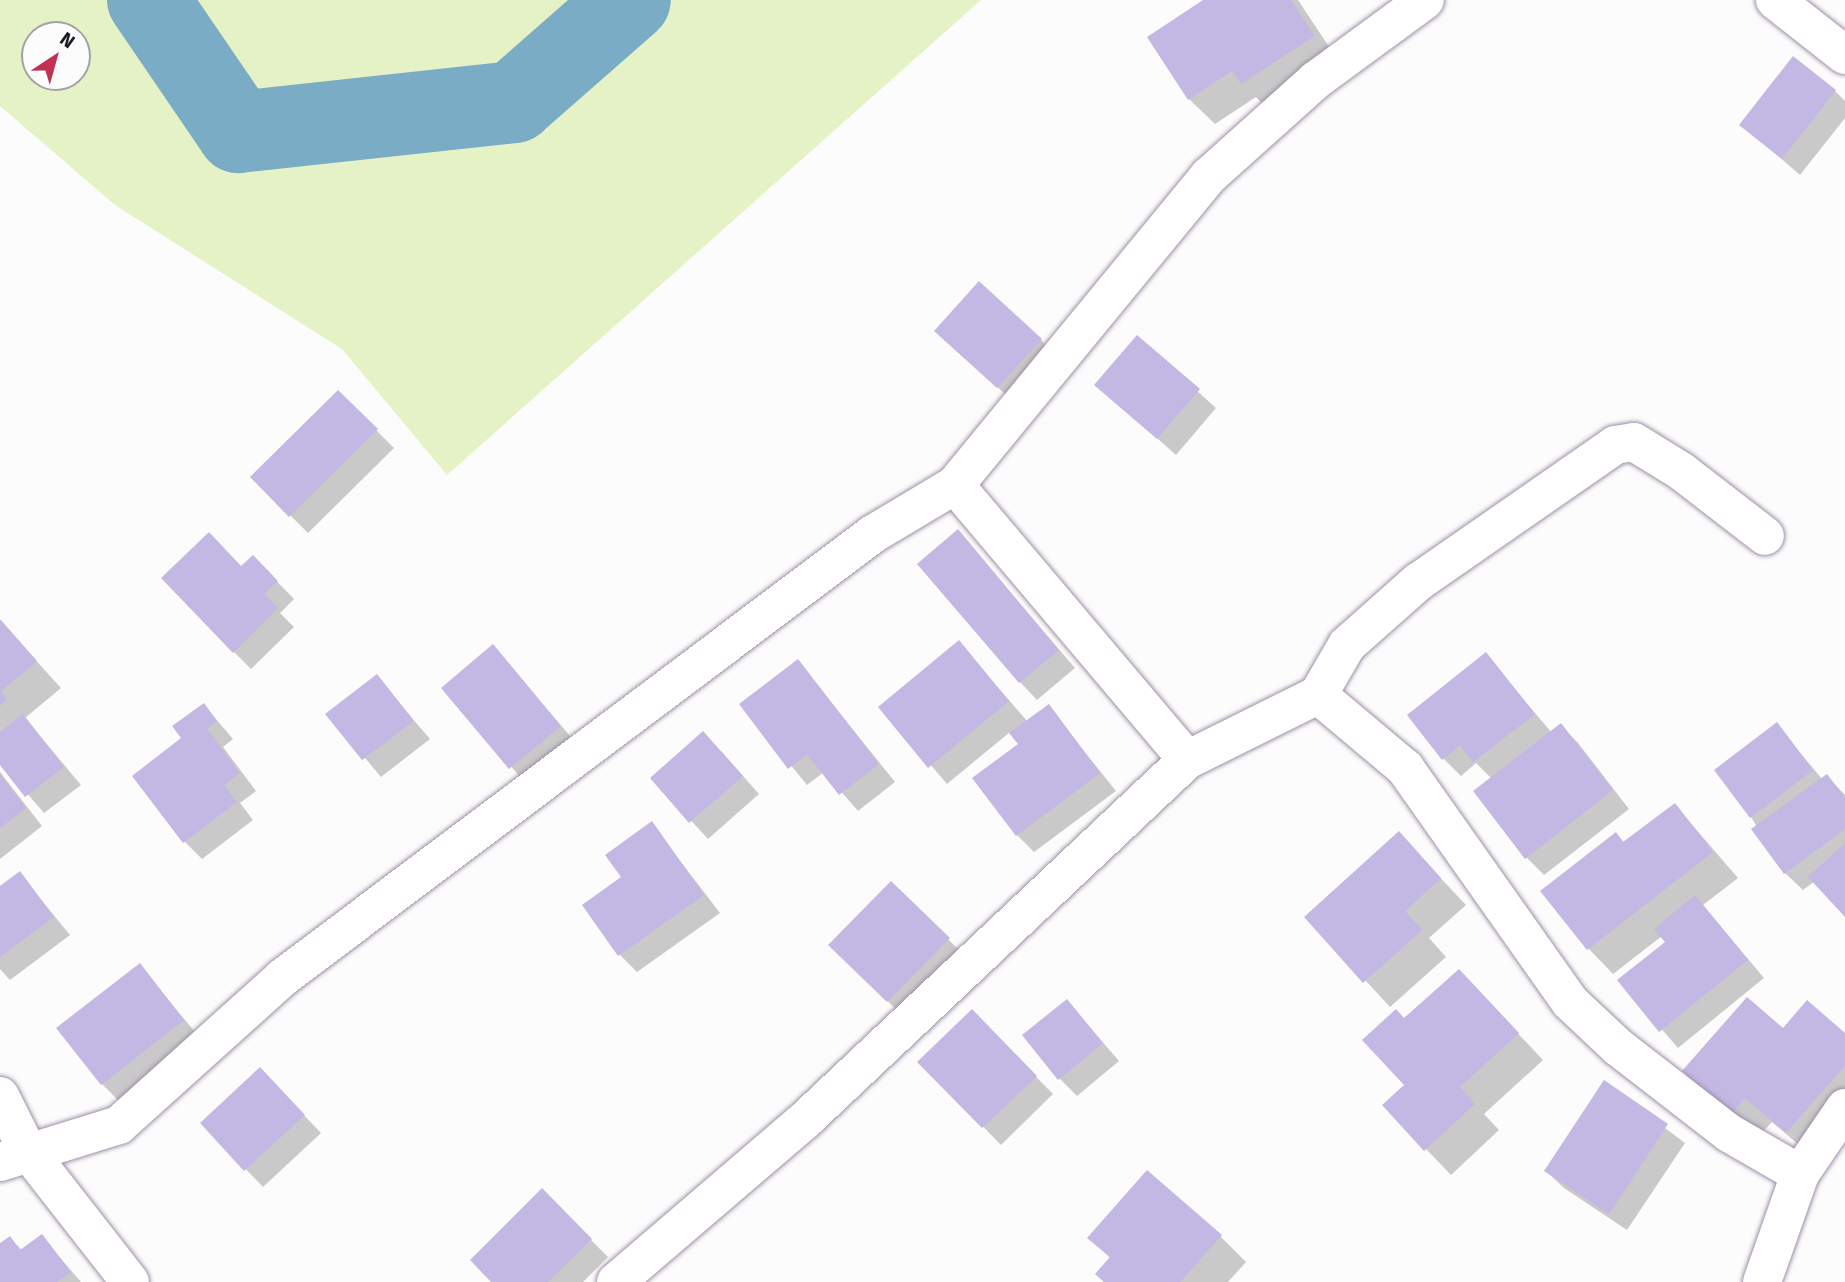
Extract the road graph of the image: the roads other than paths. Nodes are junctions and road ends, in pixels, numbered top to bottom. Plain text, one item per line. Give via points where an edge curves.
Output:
1 (1425, 0) edge
2 (1775, 0) edge
3 (1845, 55) edge
4 (955, 485) junction
5 (1765, 536) dead end
6 (1318, 695) junction
7 (1187, 760) junction
8 (0, 1096) edge
9 (1845, 1108) edge
10 (14, 1156) edge
11 (1800, 1174) junction
12 (130, 1282) edge
13 (617, 1282) edge
14 (1762, 1282) edge

1 - 4 street via 1316,80 1209,176
2 - 3 street
4 - 7 street
4 - 10 street via 873,534 282,978 119,1125
5 - 6 street via 1681,471 1634,442 1615,445 1418,582 1348,645
6 - 7 street
6 - 11 street via 1405,768 1570,1002 1618,1047 1729,1133
7 - 13 street via 804,1121
8 - 10 street
9 - 11 street
10 - 12 street
11 - 14 street

